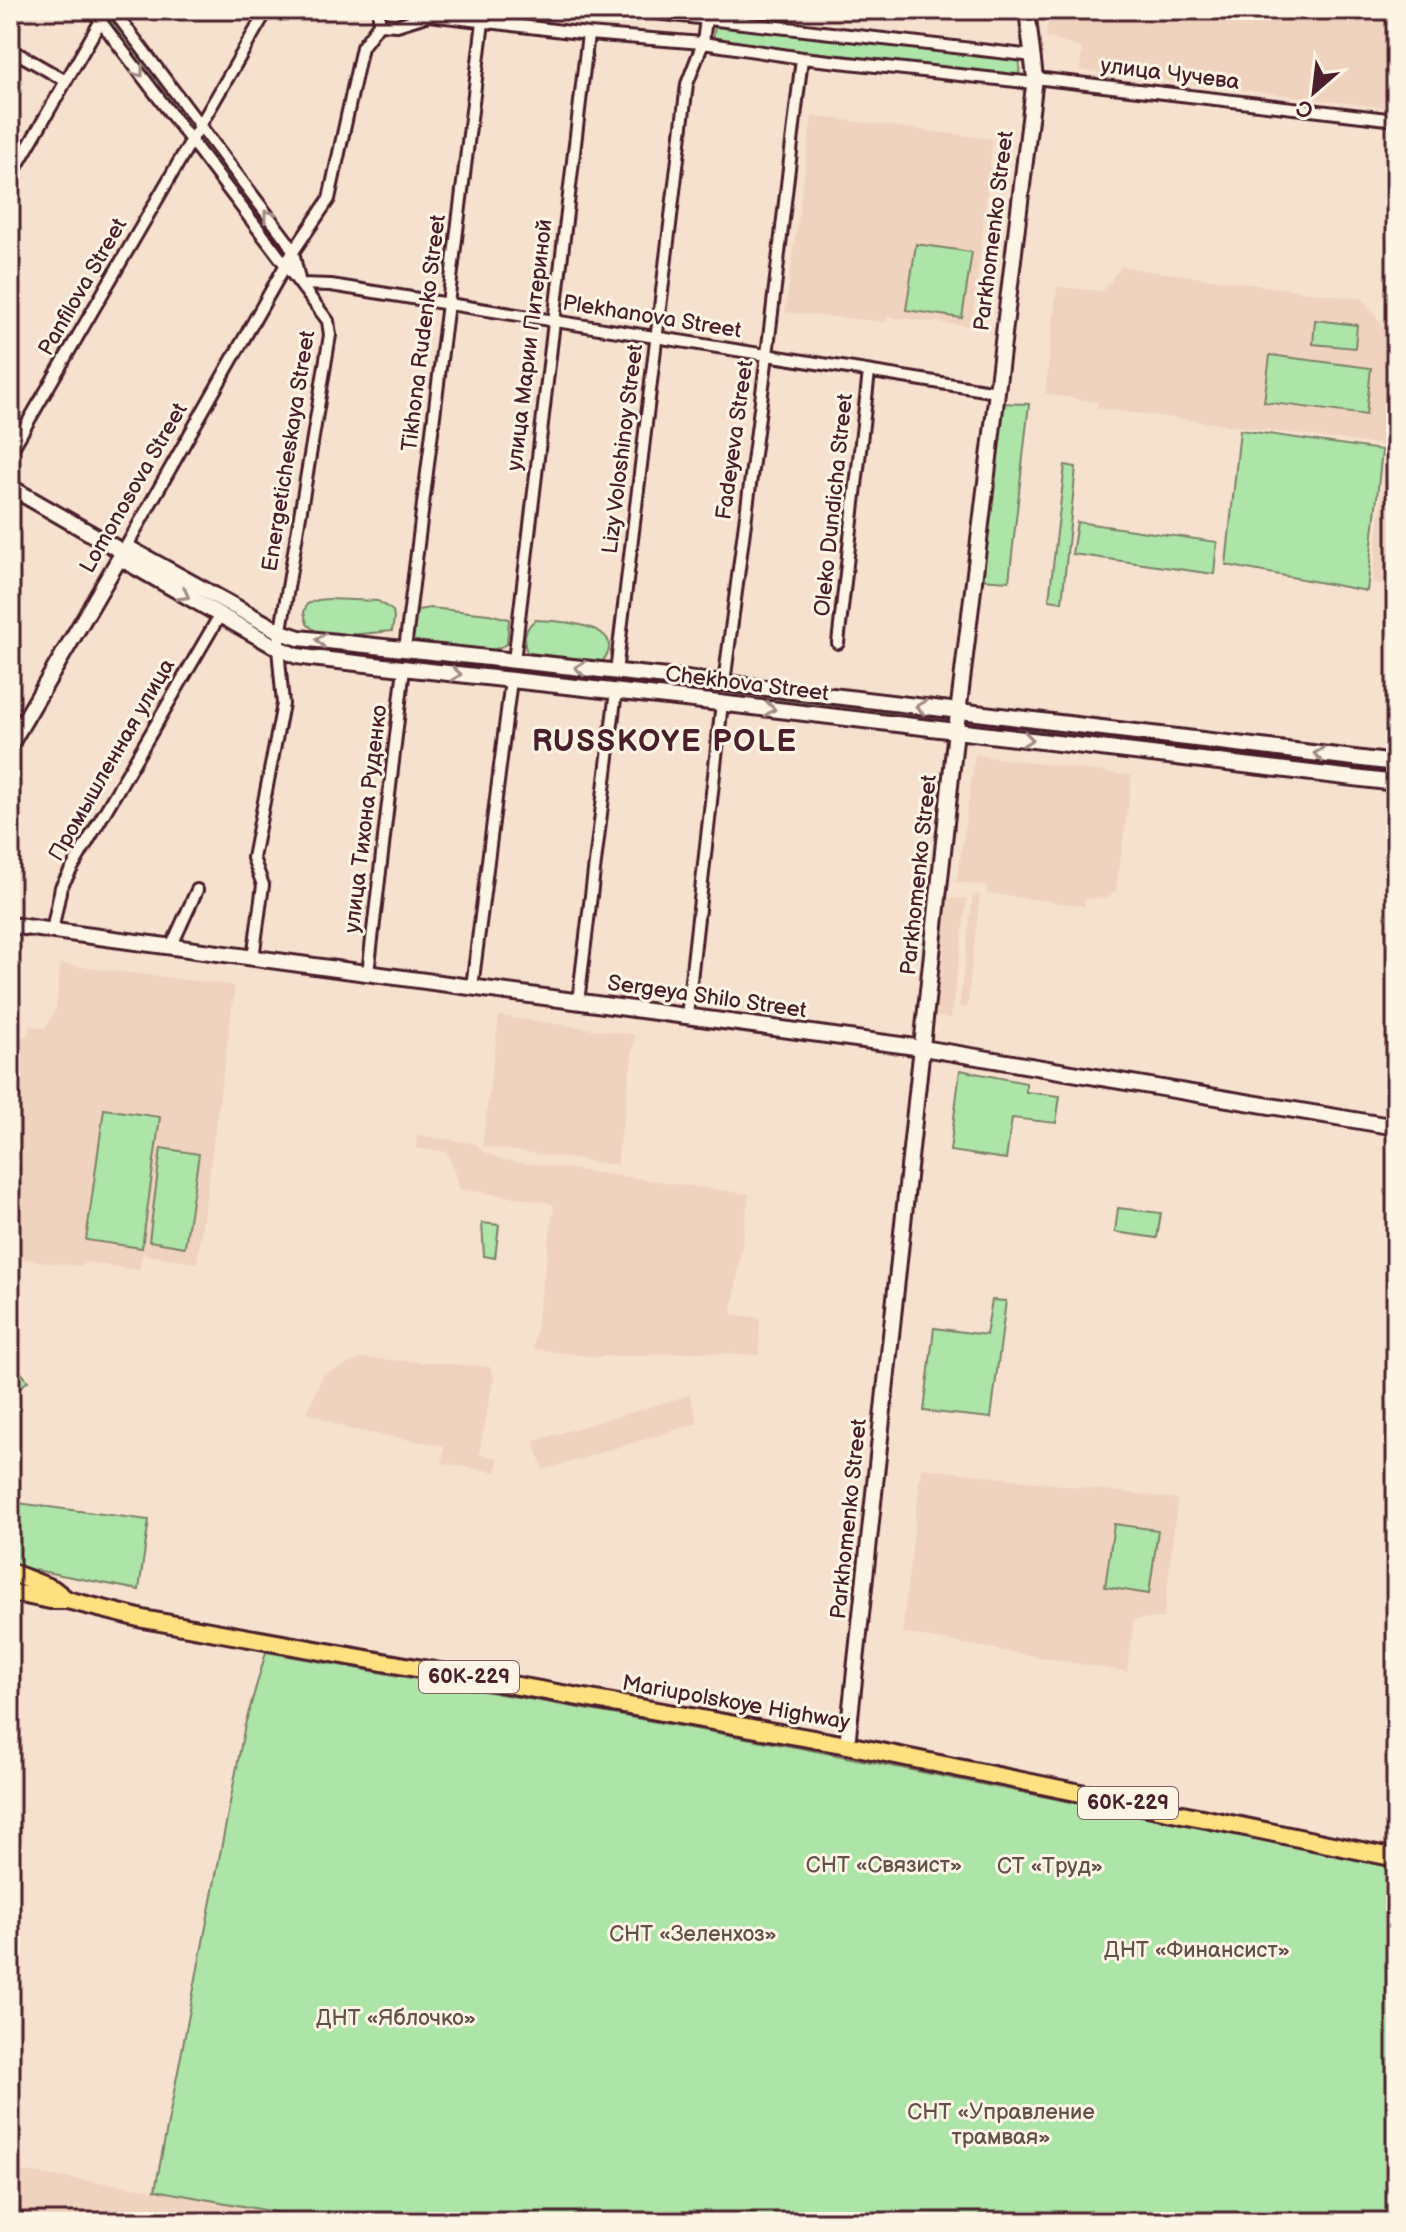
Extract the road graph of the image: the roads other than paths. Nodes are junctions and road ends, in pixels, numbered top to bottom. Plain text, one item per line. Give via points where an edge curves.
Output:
1 (92, 10) edge
2 (107, 10) edge
3 (113, 10) edge
4 (267, 10) edge
5 (379, 10) edge
6 (629, 10) edge
7 (1027, 10) edge
8 (706, 18) junction
9 (100, 21) junction
10 (483, 22) junction
11 (379, 24) junction
12 (588, 34) junction
13 (703, 43) junction
14 (10, 49) edge
15 (1033, 56) junction
16 (802, 58) junction
17 (1034, 80) junction
18 (66, 81) junction
19 (1396, 120) edge
20 (200, 125) junction
21 (190, 141) junction
22 (10, 178) edge
23 (293, 252) junction
24 (286, 267) junction
25 (300, 284) junction
26 (448, 304) junction
27 (553, 321) junction
28 (656, 337) junction
29 (767, 355) junction
30 (869, 372) junction
31 (997, 392) junction
32 (10, 453) edge
33 (10, 487) edge
34 (123, 552) junction
35 (220, 615) junction
36 (281, 632) junction
37 (838, 643) dead end
38 (278, 648) junction
39 (405, 649) junction
40 (514, 661) junction
41 (404, 668) junction
42 (616, 672) junction
43 (511, 680) junction
44 (724, 683) junction
45 (616, 691) junction
46 (722, 703) junction
47 (959, 711) junction
48 (956, 730) junction
49 (10, 745) edge
50 (1396, 763) edge
51 (1396, 783) edge
52 (197, 890) dead end
53 (10, 925) edge
54 (52, 931) junction
55 (171, 947) junction
56 (253, 958) junction
57 (368, 973) junction
58 (472, 987) junction
59 (578, 1002) junction
60 (687, 1016) junction
61 (923, 1048) junction
62 (1396, 1127) edge
63 (10, 1572) edge
64 (10, 1592) edge
65 (67, 1600) junction
66 (847, 1745) junction
67 (1392, 1854) edge

1 - 9 street, Energeticheskaya Street
2 - 9 street
3 - 20 street, Energeticheskaya Street
4 - 20 street, Panfilova Street
5 - 11 street
6 - 8 street
7 - 15 street, Parkhomenko Street
8 - 13 street
8 - 15 street
9 - 18 street
9 -> 21 street, Energeticheskaya Street
10 - 11 street, улица Чучева via 429,15 397,25
10 - 12 street, улица Чучева
10 - 26 street, Tikhona Rudenko Street
11 - 23 street, Lomonosova Street via 362,47 329,199
12 - 13 street, улица Чучева
12 - 27 street, улица Марии Питериной
13 - 16 street, улица Чучева
13 - 28 street, Lizy Voloshinoy Street via 687,84
14 - 18 street
15 - 17 street, Parkhomenko Street
16 - 17 street, улица Чучева
16 - 29 street, Fadeyeva Street
17 - 19 street, улица Чучева
17 - 31 street, Parkhomenko Street
18 - 22 street
20 - 21 street, Panfilova Street
23 -> 20 street, Energeticheskaya Street
21 - 24 street, Energeticheskaya Street
21 - 32 street, Panfilova Street
23 - 24 street, Lomonosova Street
23 - 25 street, Energeticheskaya Street
24 - 25 street, Energeticheskaya Street
24 - 34 street, Lomonosova Street
25 - 26 street, Plekhanova Street
25 - 36 street, Energeticheskaya Street via 328,321 330,335
26 - 27 street, Plekhanova Street
26 - 39 street, Tikhona Rudenko Street
27 - 28 street, Plekhanova Street
27 - 40 street, улица Марии Питериной
28 - 29 street, Plekhanova Street
28 - 42 street, Lizy Voloshinoy Street
29 - 30 street, Plekhanova Street
29 - 44 street, Fadeyeva Street
30 - 31 street, Plekhanova Street
30 - 37 street, Oleko Dundicha Street
31 - 47 street, Parkhomenko Street
33 - 34 street, Chekhova Street
34 -> 35 street, Chekhova Street via 125,561
34 - 36 street, Chekhova Street via 132,550
34 - 49 street, Lomonosova Street
35 - 38 street, Chekhova Street
35 - 54 street, Промышленная улица via 61,887
36 - 38 street, Energeticheskaya Street
39 -> 36 street, Chekhova Street
38 - 41 street, Chekhova Street via 297,656
38 - 56 street via 283,704 253,858 263,885
39 - 40 street, Chekhova Street
42 -> 40 street, Chekhova Street
41 -> 43 street, Chekhova Street
41 - 57 street, улица Тихона Руденко
42 - 44 street, Chekhova Street
43 - 45 street, Chekhova Street
43 - 58 street
44 - 46 street
47 -> 44 street, Chekhova Street
45 - 46 street, Chekhova Street
45 - 59 street
46 -> 48 street, Chekhova Street
46 - 60 street
47 - 48 street, Parkhomenko Street
50 -> 47 street, Chekhova Street
48 -> 51 street, Chekhova Street
48 - 61 street, Parkhomenko Street
52 - 55 street
53 - 54 street, Sergeya Shilo Street
54 - 55 street, Sergeya Shilo Street
55 - 56 street, Sergeya Shilo Street
56 - 57 street, Sergeya Shilo Street
57 - 58 street, Sergeya Shilo Street
58 - 59 street, Sergeya Shilo Street
59 - 60 street, Sergeya Shilo Street
60 - 61 street, Sergeya Shilo Street
61 - 62 street, Sergeya Shilo Street
61 - 66 street, Parkhomenko Street
63 - 65 main road, Mariupolskoye Highway
64 - 65 main road, Mariupolskoye Highway
65 - 66 main road, Mariupolskoye Highway / 60К-229 via 143,1619
66 - 67 main road, Mariupolskoye Highway / 60К-229

